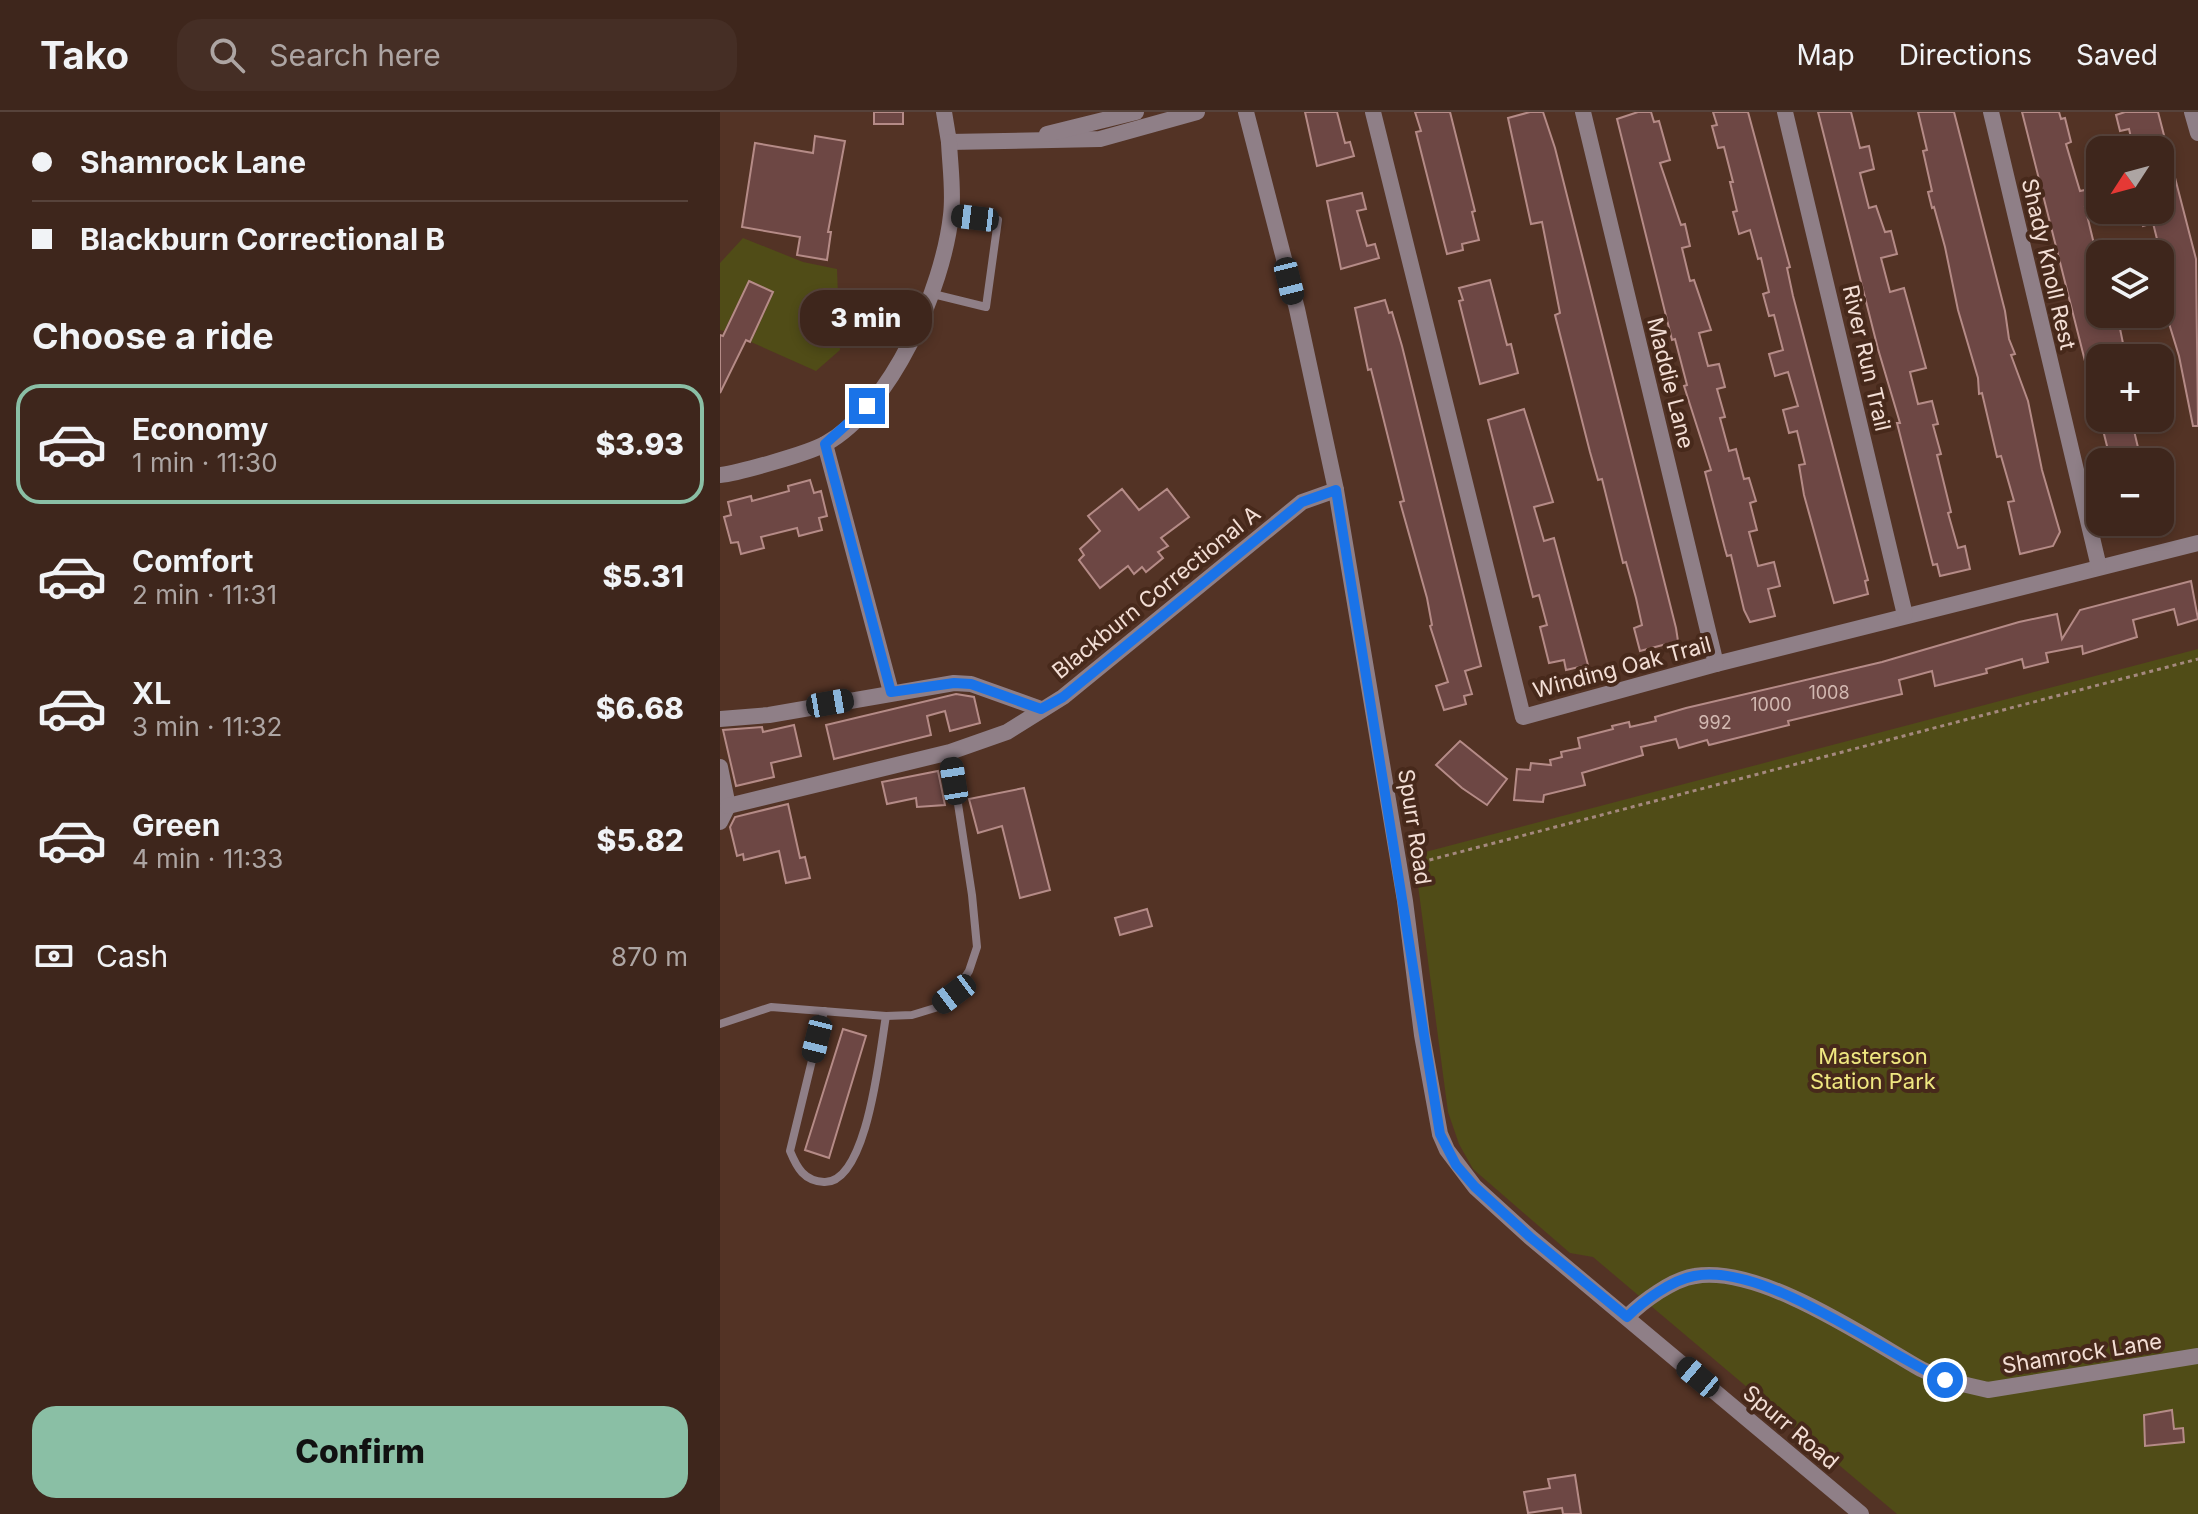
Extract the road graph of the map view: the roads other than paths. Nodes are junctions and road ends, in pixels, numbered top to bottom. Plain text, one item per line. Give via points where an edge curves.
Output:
1 (944, 112) edge
2 (1136, 112) edge
3 (1197, 112) edge
4 (1246, 112) edge
5 (1373, 112) edge
6 (1583, 112) edge
7 (1785, 112) edge
8 (1991, 112) edge
9 (2192, 112) edge
10 (2198, 133) edge
11 (949, 142) junction
12 (1007, 143) junction
13 (951, 215) junction
14 (933, 294) junction
15 (825, 444) junction
16 (720, 475) edge
17 (1336, 490) junction
18 (2198, 543) edge
19 (2099, 567) junction
20 (1905, 615) junction
21 (1716, 664) junction
22 (891, 692) junction
23 (1041, 709) junction
24 (720, 719) edge
25 (950, 752) junction
26 (720, 767) edge
27 (724, 814) edge
28 (824, 1011) junction
29 (886, 1016) junction
30 (720, 1024) edge
31 (1627, 1317) junction
32 (2198, 1356) edge
33 (1861, 1514) edge

1 - 11 street
2 - 12 street
3 - 12 street via 1100,139
4 - 17 street, Spurr Road
5 - 21 street, Winding Oak Trail via 1523,717
6 - 21 street, Maddie Lane
7 - 20 street, River Run Trail
8 - 19 street, Shady Knoll Rest
9 - 10 street
11 - 12 street
11 - 13 street
13 - 14 street
13 - 14 lane via 998,220 986,307
14 - 15 street via 879,392
15 - 16 street
15 - 22 street
17 - 23 street, Blackburn Correctional A via 1302,502 1063,697
17 - 31 street, Spurr Road via 1440,1134 1456,1165 1486,1197
18 - 19 street, Winding Oak Trail
19 - 20 street, Winding Oak Trail
20 - 21 street, Winding Oak Trail
22 - 23 street via 971,684
22 - 24 street
23 - 25 street, Blackburn Correctional A via 1007,732
25 - 27 street, Blackburn Correctional A
25 - 29 lane via 977,947 954,994 935,1008
26 - 27 street
28 - 29 lane
28 - 29 lane via 790,1151 797,1169 812,1181 830,1182 855,1158 869,1114
28 - 30 lane via 771,1007
31 - 32 street, Shamrock Lane via 1665,1289 1694,1276 1732,1276 1781,1292 1945,1380 1977,1388 2014,1388
31 - 33 street, Spurr Road

